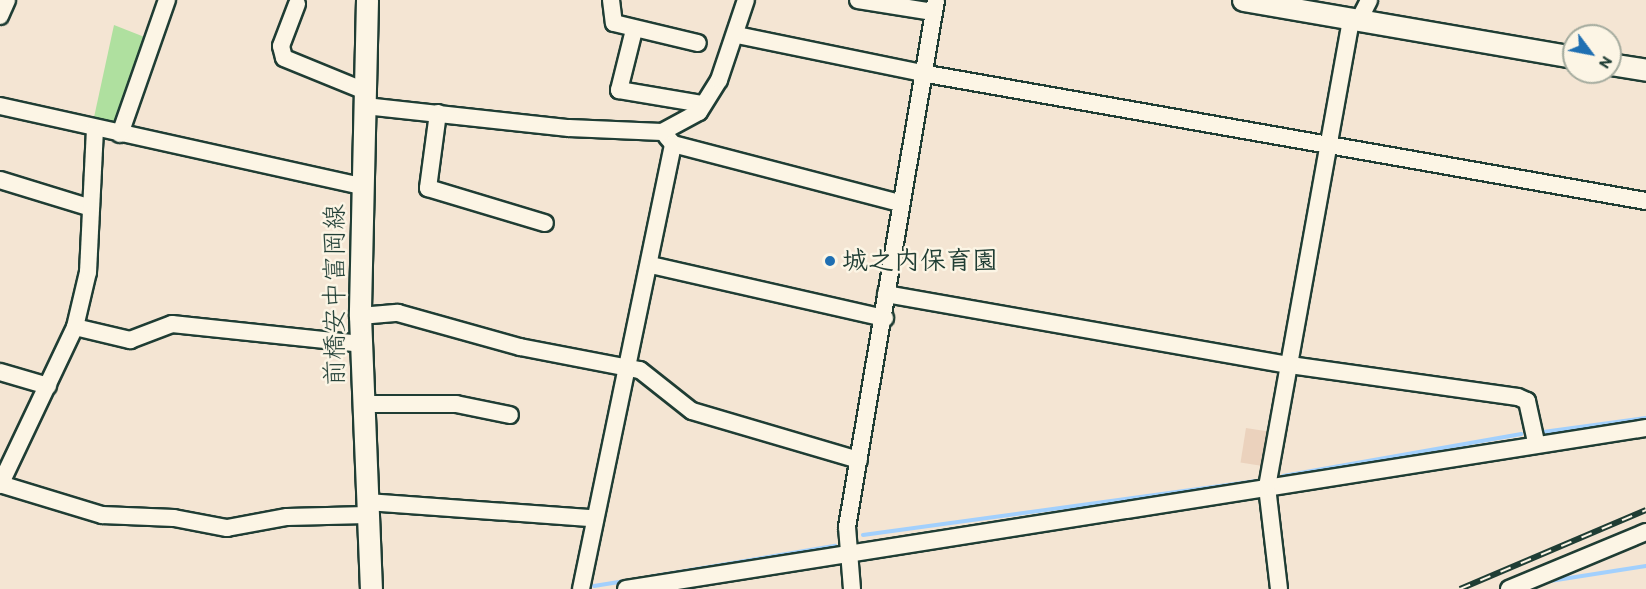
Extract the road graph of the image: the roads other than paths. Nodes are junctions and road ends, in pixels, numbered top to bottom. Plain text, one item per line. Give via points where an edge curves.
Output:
1 (7, 0) edge
2 (167, 0) edge
3 (367, 0) edge
4 (611, 0) edge
5 (746, 0) edge
6 (858, 0) edge
7 (1243, 0) edge
8 (1369, 0) edge
9 (297, 4) dead end
10 (935, 6) edge
11 (0, 16) edge
12 (1355, 19) junction
13 (634, 30) junction
14 (737, 35) junction
15 (698, 43) dead end
16 (1562, 55) edge
17 (1622, 66) edge
18 (1646, 70) edge
19 (927, 74) junction
20 (365, 98) junction
21 (703, 104) junction
22 (0, 106) edge
23 (438, 113) junction
24 (95, 129) junction
25 (120, 134) junction
26 (668, 138) junction
27 (1328, 145) junction
28 (0, 180) edge
29 (362, 186) junction
30 (1646, 201) edge
31 (899, 203) junction
32 (91, 208) junction
33 (545, 223) dead end
34 (651, 265) junction
35 (886, 294) junction
36 (360, 316) junction
37 (885, 318) junction
38 (75, 327) junction
39 (360, 344) junction
40 (1290, 365) junction
41 (629, 367) junction
42 (0, 372) edge
43 (48, 386) junction
44 (363, 404) junction
45 (510, 415) dead end
46 (1646, 428) edge
47 (1536, 442) junction
48 (859, 460) junction
49 (0, 484) edge
50 (1268, 487) junction
51 (367, 509) junction
52 (592, 518) junction
53 (1646, 532) edge
54 (847, 552) junction
55 (371, 589) edge
56 (580, 589) edge
57 (626, 589) edge
58 (852, 589) edge
59 (1279, 589) edge
60 (1509, 589) edge

1 - 11 street
2 - 25 street
3 - 20 main road, 前橋安中富岡線
4 - 13 street via 614,23
5 - 14 street
6 - 10 street
7 - 12 main road
8 - 12 street
9 - 20 street via 281,46 284,58
10 - 19 street
12 - 16 main road
12 - 27 street
13 - 15 street
13 - 21 street via 619,90
14 - 19 street
14 - 21 street
17 - 18 main road
19 - 27 street
19 - 31 street
20 - 23 street
20 - 29 main road, 前橋安中富岡線
21 - 26 street
22 - 24 street
23 - 26 street
23 - 33 street via 428,188
24 - 25 street
24 - 32 street
25 - 29 street
26 - 31 street
26 - 34 street
27 - 30 street
27 - 40 street
28 - 32 street
29 - 36 main road, 前橋安中富岡線
31 - 35 street
32 - 38 street via 88,272
34 - 37 street
34 - 41 street
35 - 37 street
35 - 40 street
36 - 39 main road, 前橋安中富岡線
36 - 41 street via 398,314 520,347
37 - 48 street
38 - 39 street via 130,340 172,324
38 - 43 street
39 - 44 main road, 前橋安中富岡線
40 - 47 street via 1518,397 1527,401
40 - 50 street
41 - 48 street via 654,378 673,401 692,411
41 - 52 street
42 - 43 street
43 - 49 street
44 - 45 street via 456,404
44 - 51 main road, 前橋安中富岡線
46 - 47 street
47 - 50 street
48 - 54 street
49 - 51 street via 102,515 174,518 227,528
50 - 54 street
50 - 59 street
51 - 52 street
51 - 55 main road, 前橋安中富岡線
52 - 56 street
53 - 60 street
54 - 57 street
54 - 58 street

